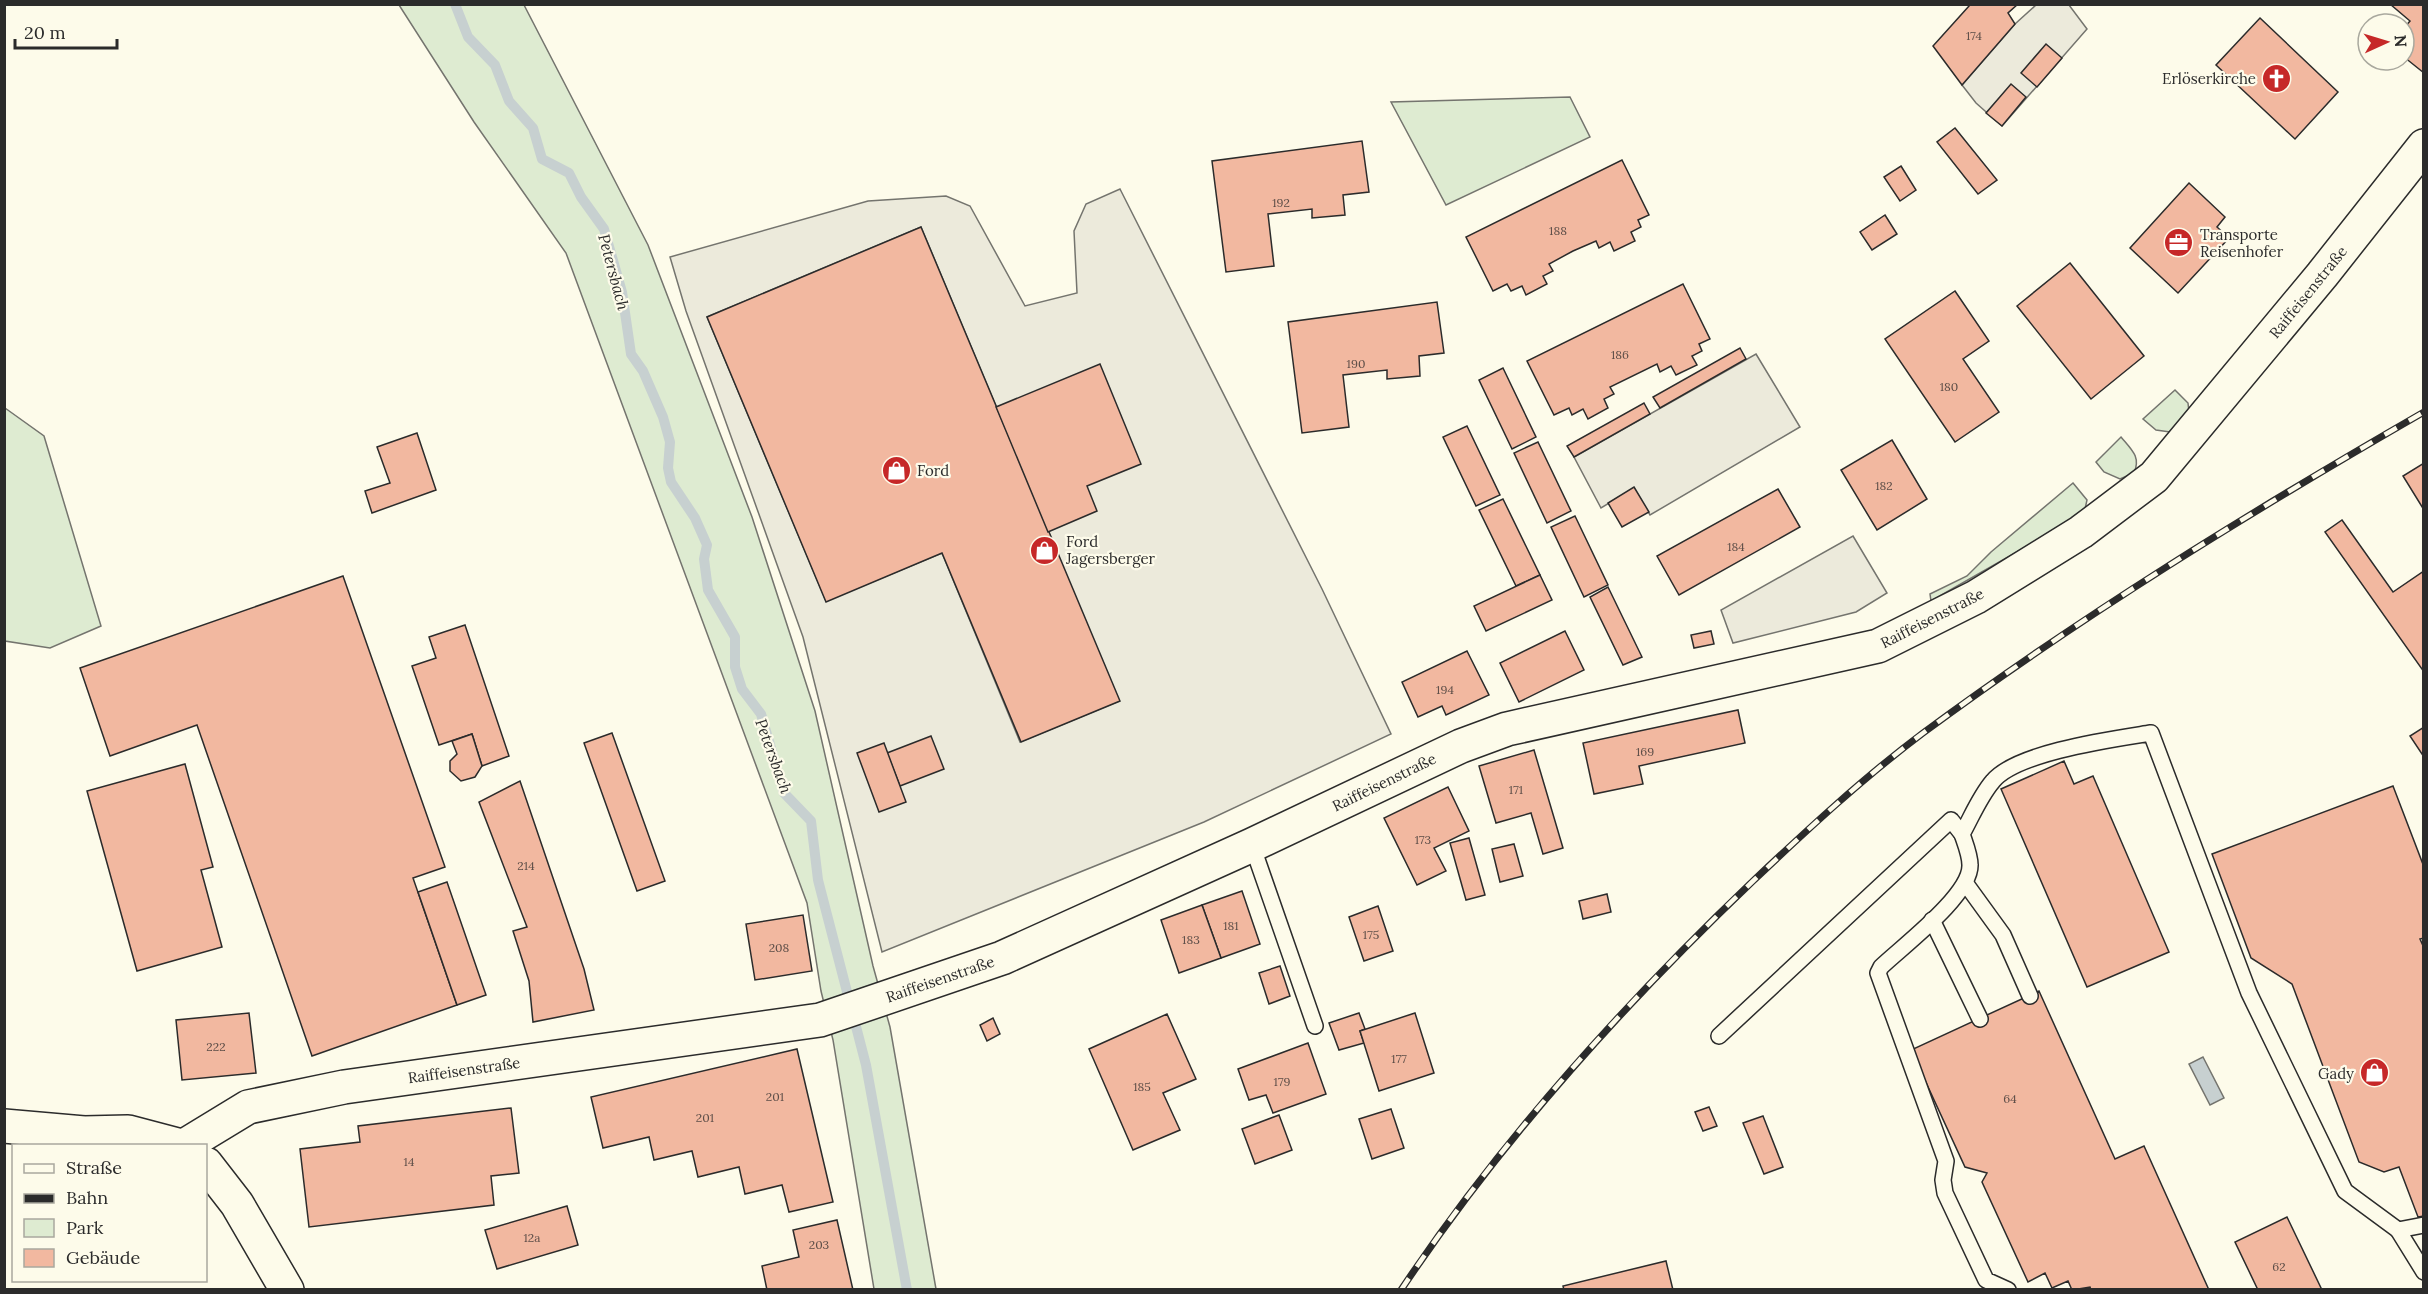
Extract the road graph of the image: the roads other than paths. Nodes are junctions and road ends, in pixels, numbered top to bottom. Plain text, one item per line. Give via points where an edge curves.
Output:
1 (2424, 146) edge
2 (1962, 834) junction
3 (1252, 844) junction
4 (1966, 884) junction
5 (1932, 920) junction
6 (2030, 996) dead end
7 (1980, 1019) dead end
8 (1316, 1026) dead end
9 (1719, 1036) dead end
10 (4, 1126) edge
11 (174, 1144) edge
12 (185, 1144) edge
13 (207, 1165) edge
14 (2424, 1225) edge
15 (2398, 1230) junction
16 (2424, 1272) edge
17 (287, 1290) edge
18 (2008, 1290) edge

1 - 3 street, Raiffeisenstraße via 2154,477 2080,532 1976,597 1878,646 1508,729 1461,746
2 - 4 lane via 1970,866
2 - 9 lane via 1951,820
2 - 15 lane via 1986,790 2002,772 2075,745 2151,733 2249,993 2345,1191
3 - 8 lane
3 - 12 street, Raiffeisenstraße via 1002,958 820,1020 344,1087 248,1107
4 - 5 lane
4 - 6 lane via 2003,935
5 - 7 lane
5 - 18 lane via 1881,967 1877,977 1946,1161 1945,1193 1986,1280
10 - 11 street via 84,1133 128,1132
13 - 17 street via 237,1204
14 - 15 lane
15 - 16 lane

